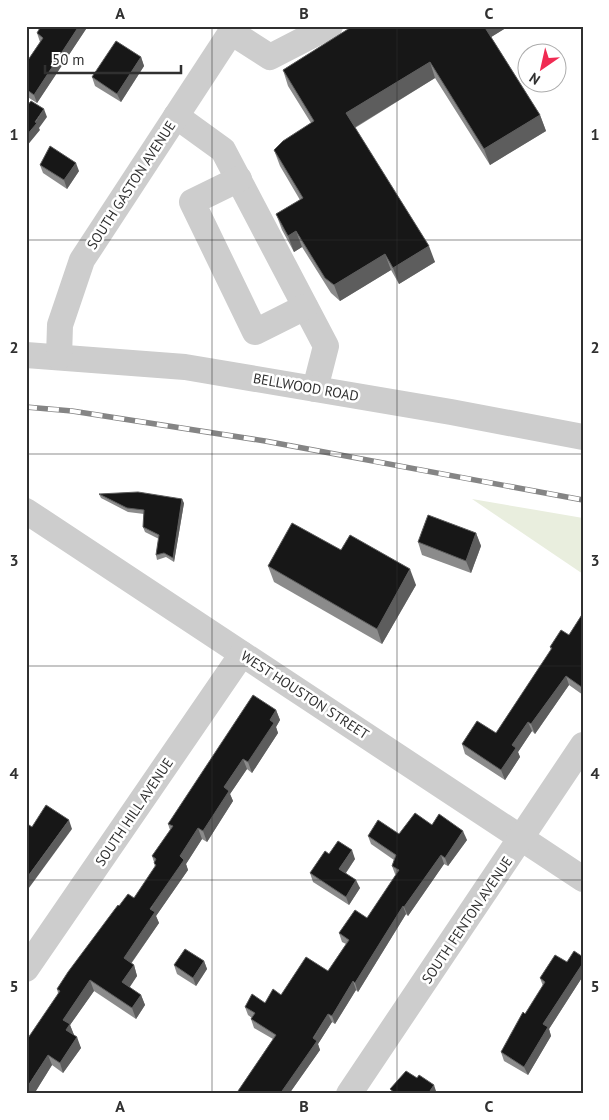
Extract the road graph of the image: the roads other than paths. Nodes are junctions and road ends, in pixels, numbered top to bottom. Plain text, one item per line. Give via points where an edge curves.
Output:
1 (330, 26) edge
2 (233, 29) edge
3 (176, 116) junction
4 (239, 179) junction
5 (306, 307) junction
6 (26, 354) edge
7 (60, 357) junction
8 (315, 388) junction
9 (583, 437) edge
10 (28, 516) edge
11 (242, 654) junction
12 (583, 745) edge
13 (522, 838) junction
14 (583, 879) edge
15 (26, 970) edge
16 (350, 1094) edge

1 - 2 street via 270,57
2 - 3 street, SOUTH GASTON AVENUE
3 - 4 street via 223,150
3 - 7 street, SOUTH GASTON AVENUE via 82,260 60,325
4 - 5 street
4 - 5 street via 192,202 255,332
5 - 8 street via 326,346
6 - 7 street, BELLWOOD ROAD
7 - 8 street, BELLWOOD ROAD via 185,366
8 - 9 street, BELLWOOD ROAD
10 - 11 street, WEST HOUSTON STREET
11 - 13 street, WEST HOUSTON STREET
11 - 15 street, SOUTH HILL AVENUE
12 - 13 street, SOUTH FENTON AVENUE
13 - 14 street, WEST HOUSTON STREET
13 - 16 street, SOUTH FENTON AVENUE

